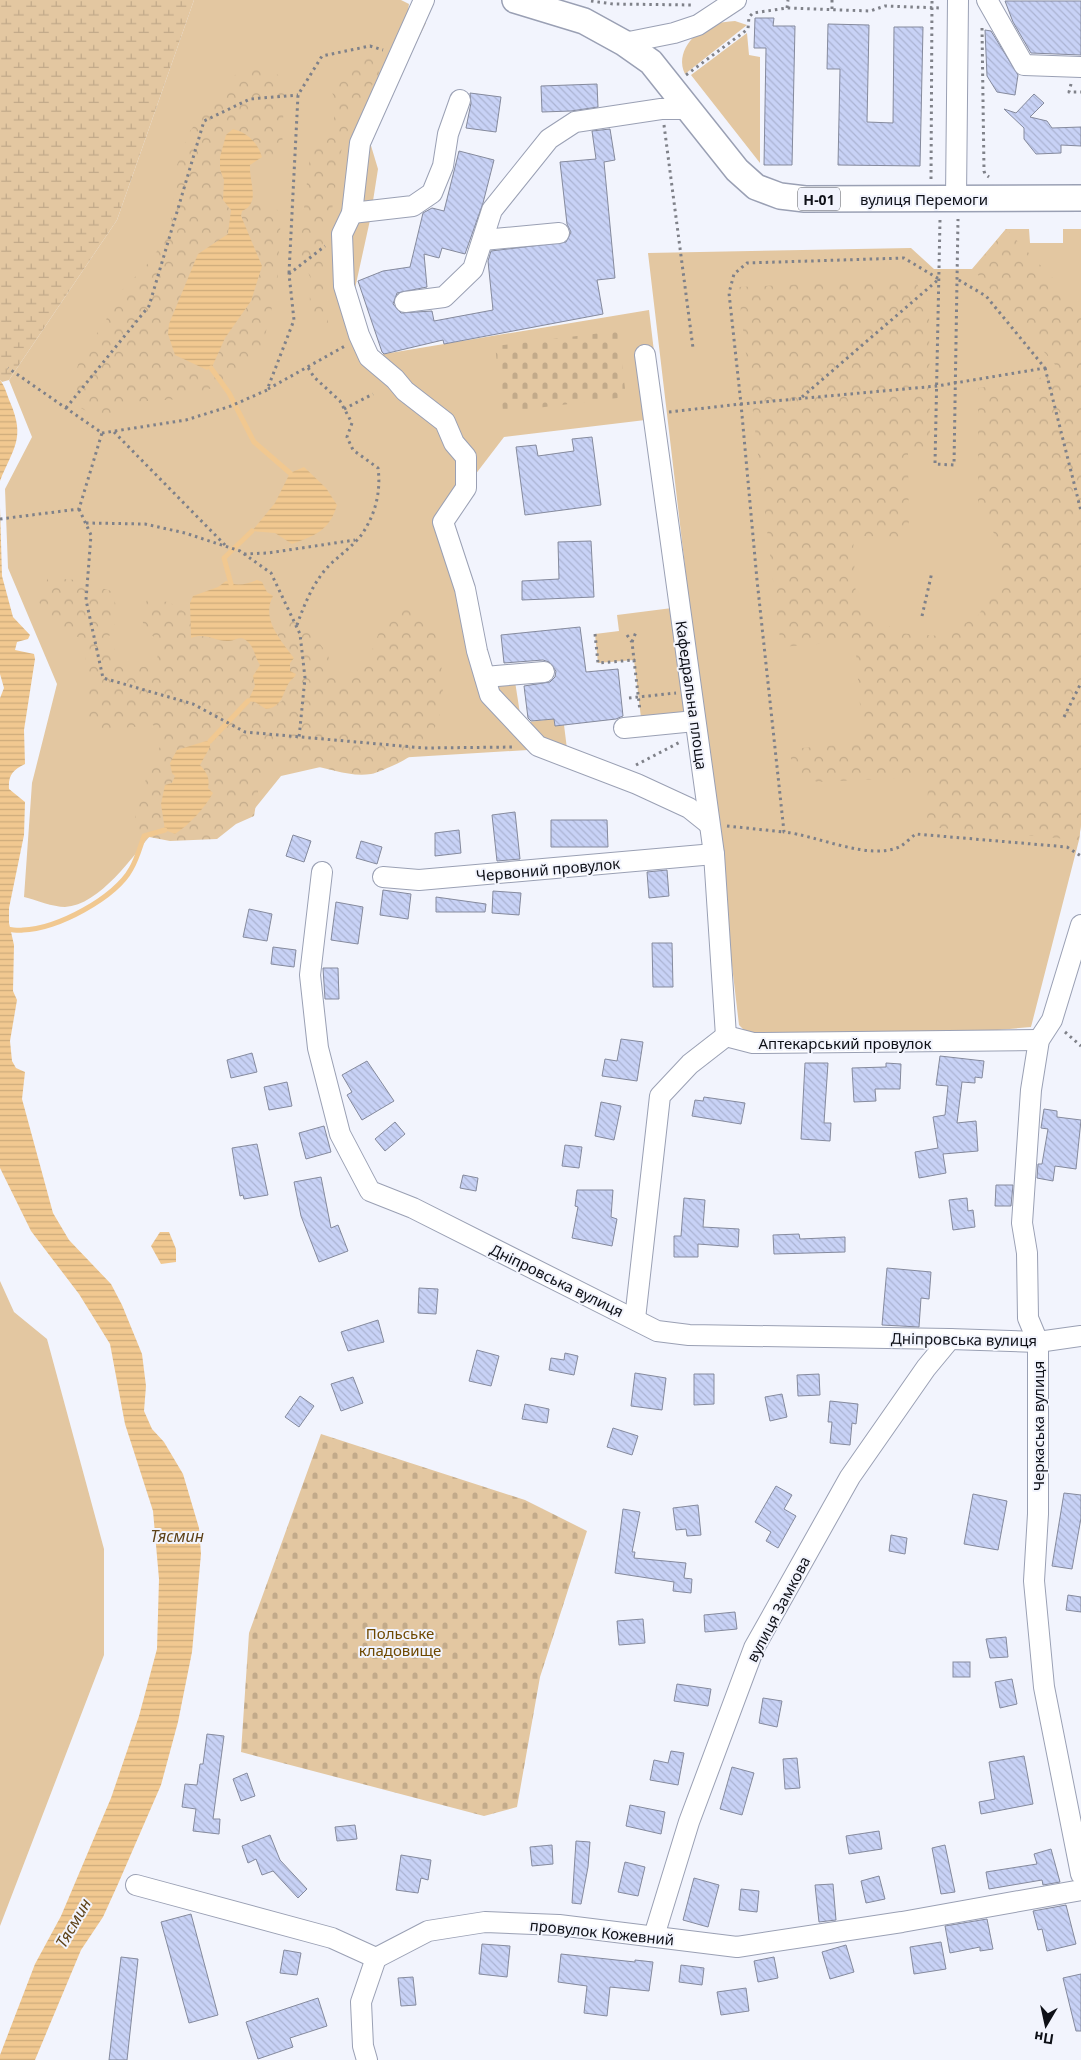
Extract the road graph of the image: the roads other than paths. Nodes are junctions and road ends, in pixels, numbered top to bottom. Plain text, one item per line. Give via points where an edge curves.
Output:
1 (424, 0) edge
2 (515, 0) edge
3 (736, 0) edge
4 (958, 4) edge
5 (985, 10) edge
6 (674, 33) junction
7 (624, 43) junction
8 (651, 62) junction
9 (1081, 66) edge
10 (460, 100) dead end
11 (689, 109) junction
12 (957, 198) junction
13 (1081, 198) edge
14 (352, 213) junction
15 (559, 233) dead end
16 (483, 240) junction
17 (405, 302) dead end
18 (645, 355) dead end
19 (544, 672) dead end
20 (485, 677) junction
21 (696, 724) junction
22 (624, 728) dead end
23 (709, 824) junction
24 (714, 854) junction
25 (322, 872) dead end
26 (383, 877) dead end
27 (1081, 925) edge
28 (726, 1036) junction
29 (1039, 1040) junction
30 (635, 1319) junction
31 (1081, 1336) edge
32 (950, 1338) junction
33 (1038, 1342) junction
34 (1081, 1874) edge
35 (136, 1885) dead end
36 (1081, 1890) edge
37 (654, 1936) junction
38 (376, 1958) junction
39 (367, 2060) edge

1 - 14 street via 360,143
2 - 7 main road, Н-01 via 584,22
3 - 6 street via 698,25
4 - 12 street
5 - 9 street via 1024,65
6 - 7 street
6 - 8 street via 658,43 651,52
7 - 8 main road, вулиця Перемоги / Н-01
8 - 11 main road, вулиця Перемоги / Н-01 via 684,81
10 - 14 street via 448,134 443,166 432,193 413,206
11 - 12 main road, вулиця Перемоги / Н-01 via 737,170 763,191 805,199
11 - 16 street via 661,108 576,122 549,139 492,210
12 - 13 main road, вулиця Перемоги / Н-01
14 - 20 street via 342,234 344,286 369,357 445,422 454,443 466,457 466,488 443,522 465,589
15 - 16 street
16 - 17 street via 473,269 444,297
18 - 21 street, Кафедральна площа
19 - 20 street
20 - 23 street via 490,695 538,746 689,808
21 - 22 street
21 - 23 street, Кафедральна площа
23 - 24 street, Кафедральна площа
24 - 26 street, Червоний провулок via 419,880
24 - 28 street, Кафедральна площа
25 - 30 street, Дніпровська вулиця via 310,976 318,1048 340,1134 370,1191 413,1208
27 - 29 street, Черкаська вулиця via 1052,1020
28 - 29 street, Аптекарський провулок via 753,1044
28 - 30 street via 690,1064 660,1096
29 - 33 street, Черкаська вулиця via 1031,1090 1022,1223 1027,1253 1028,1318
30 - 32 street, Дніпровська вулиця via 657,1331 689,1335
31 - 33 street, Дніпровська вулиця
32 - 33 street, Дніпровська вулиця
32 - 37 street, вулиця Замкова via 850,1477 754,1648 689,1822
33 - 34 street, Черкаська вулиця via 1038,1514 1034,1581 1044,1688
35 - 38 street via 332,1938
36 - 37 street, провулок Кожевний via 737,1947
37 - 38 street, провулок Кожевний via 559,1925 485,1922 428,1931
38 - 39 street via 361,2002 363,2046

